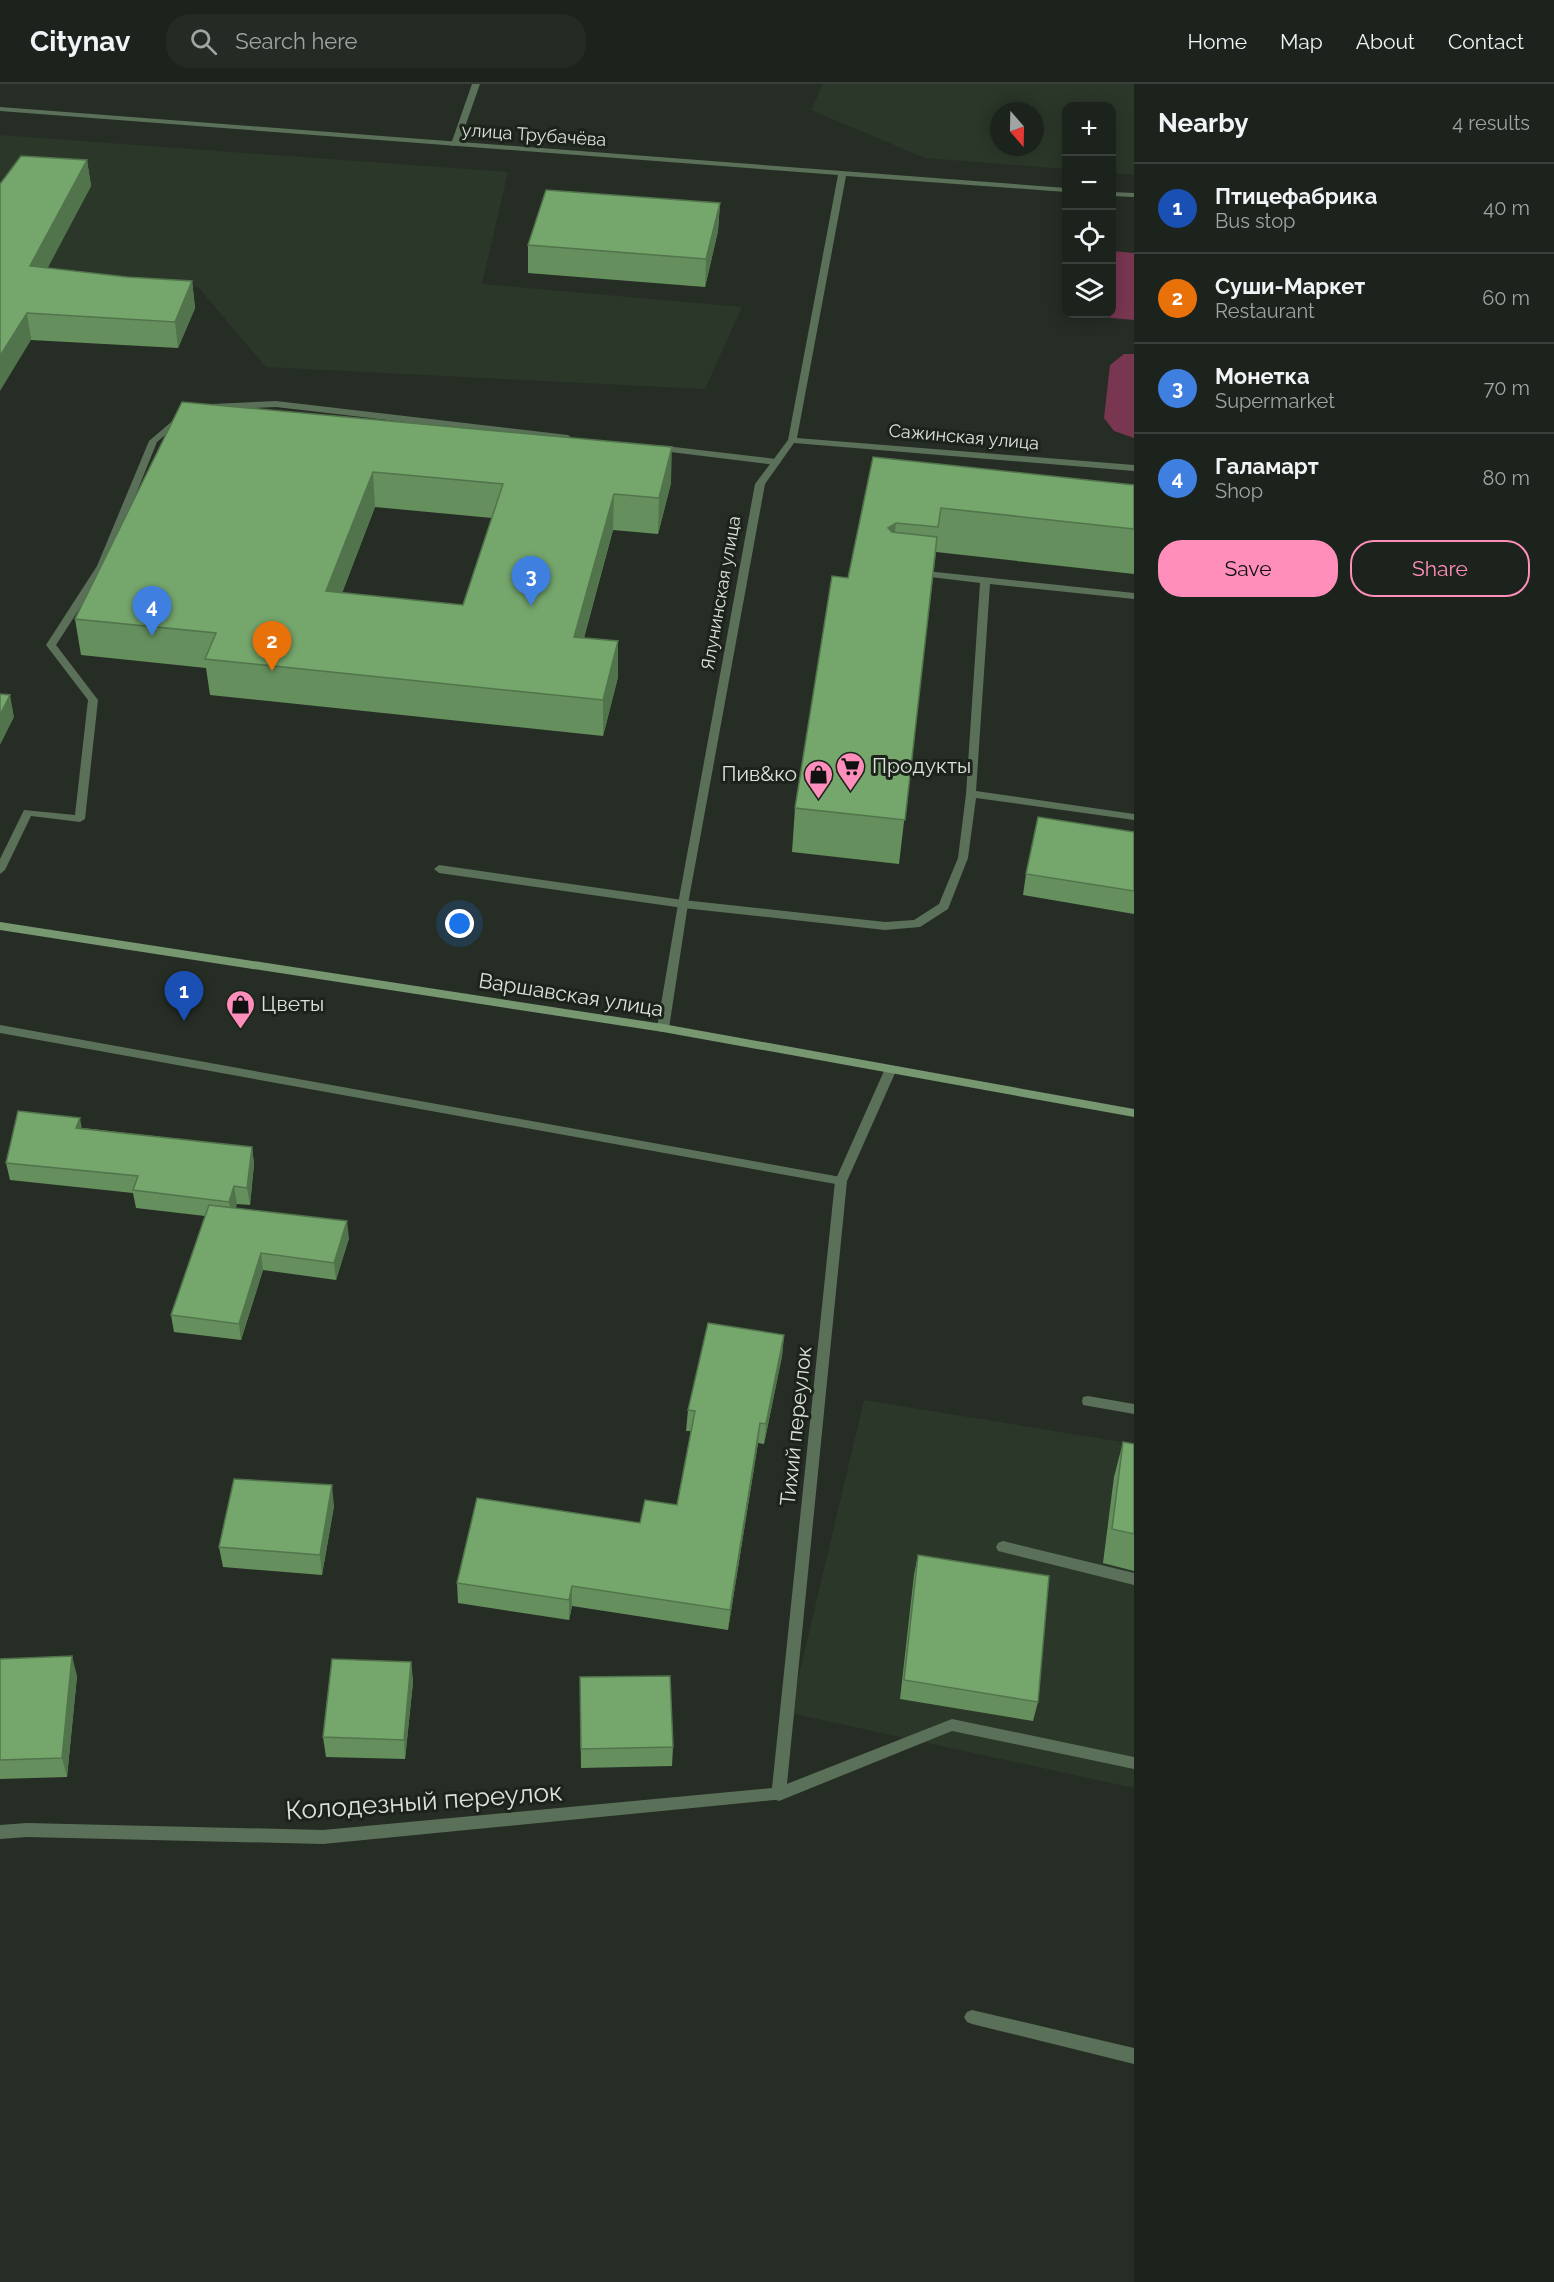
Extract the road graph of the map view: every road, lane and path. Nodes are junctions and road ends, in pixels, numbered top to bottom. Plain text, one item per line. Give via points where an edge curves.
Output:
1 (476, 84) edge
2 (0, 109) edge
3 (455, 144) junction
4 (842, 174) junction
5 (1062, 190) edge
6 (1116, 194) edge
7 (1134, 195) edge
8 (574, 439) edge
9 (792, 440) junction
10 (645, 447) edge
11 (776, 462) junction
12 (1134, 468) edge
13 (903, 572) edge
14 (985, 580) junction
15 (1134, 596) edge
16 (971, 794) junction
17 (1134, 817) edge
18 (439, 869) dead end
19 (0, 870) edge
20 (683, 904) junction
21 (0, 926) edge
22 (663, 1028) junction
23 (0, 1029) edge
24 (890, 1071) junction
25 (1134, 1113) edge
26 (841, 1181) junction
27 (1088, 1401) dead end
28 (1134, 1408) edge
29 (1003, 1547) dead end
30 (1134, 1579) edge
31 (1134, 1763) edge
32 (779, 1794) junction
33 (0, 1832) edge
34 (972, 2017) dead end
35 (1134, 2056) edge

1 - 3 street
2 - 3 street, улица Трубачёва
3 - 4 street, улица Трубачёва
4 - 5 street, улица Трубачёва
4 - 9 street, Ялунинская улица
6 - 7 street
8 - 19 street via 276,404 196,407 153,441 102,566 51,645 93,700 80,819 28,812
9 - 11 street, Ялунинская улица
9 - 12 street, Сажинская улица
10 - 11 street
11 - 20 street, Ялунинская улица via 760,484
13 - 14 street
14 - 15 street
14 - 16 street
16 - 17 street
16 - 20 street via 963,858 944,906 916,924 885,926
18 - 20 street
20 - 22 street, Ялунинская улица
21 - 22 main road, Варшавская улица
22 - 24 main road, Варшавская улица
23 - 26 street
24 - 25 main road, Варшавская улица
24 - 26 street, Тихий переулок
26 - 32 street, Тихий переулок
27 - 28 street
29 - 30 street
31 - 32 street, Колодезный переулок via 952,1725
32 - 33 street, Колодезный переулок via 323,1837
34 - 35 street

